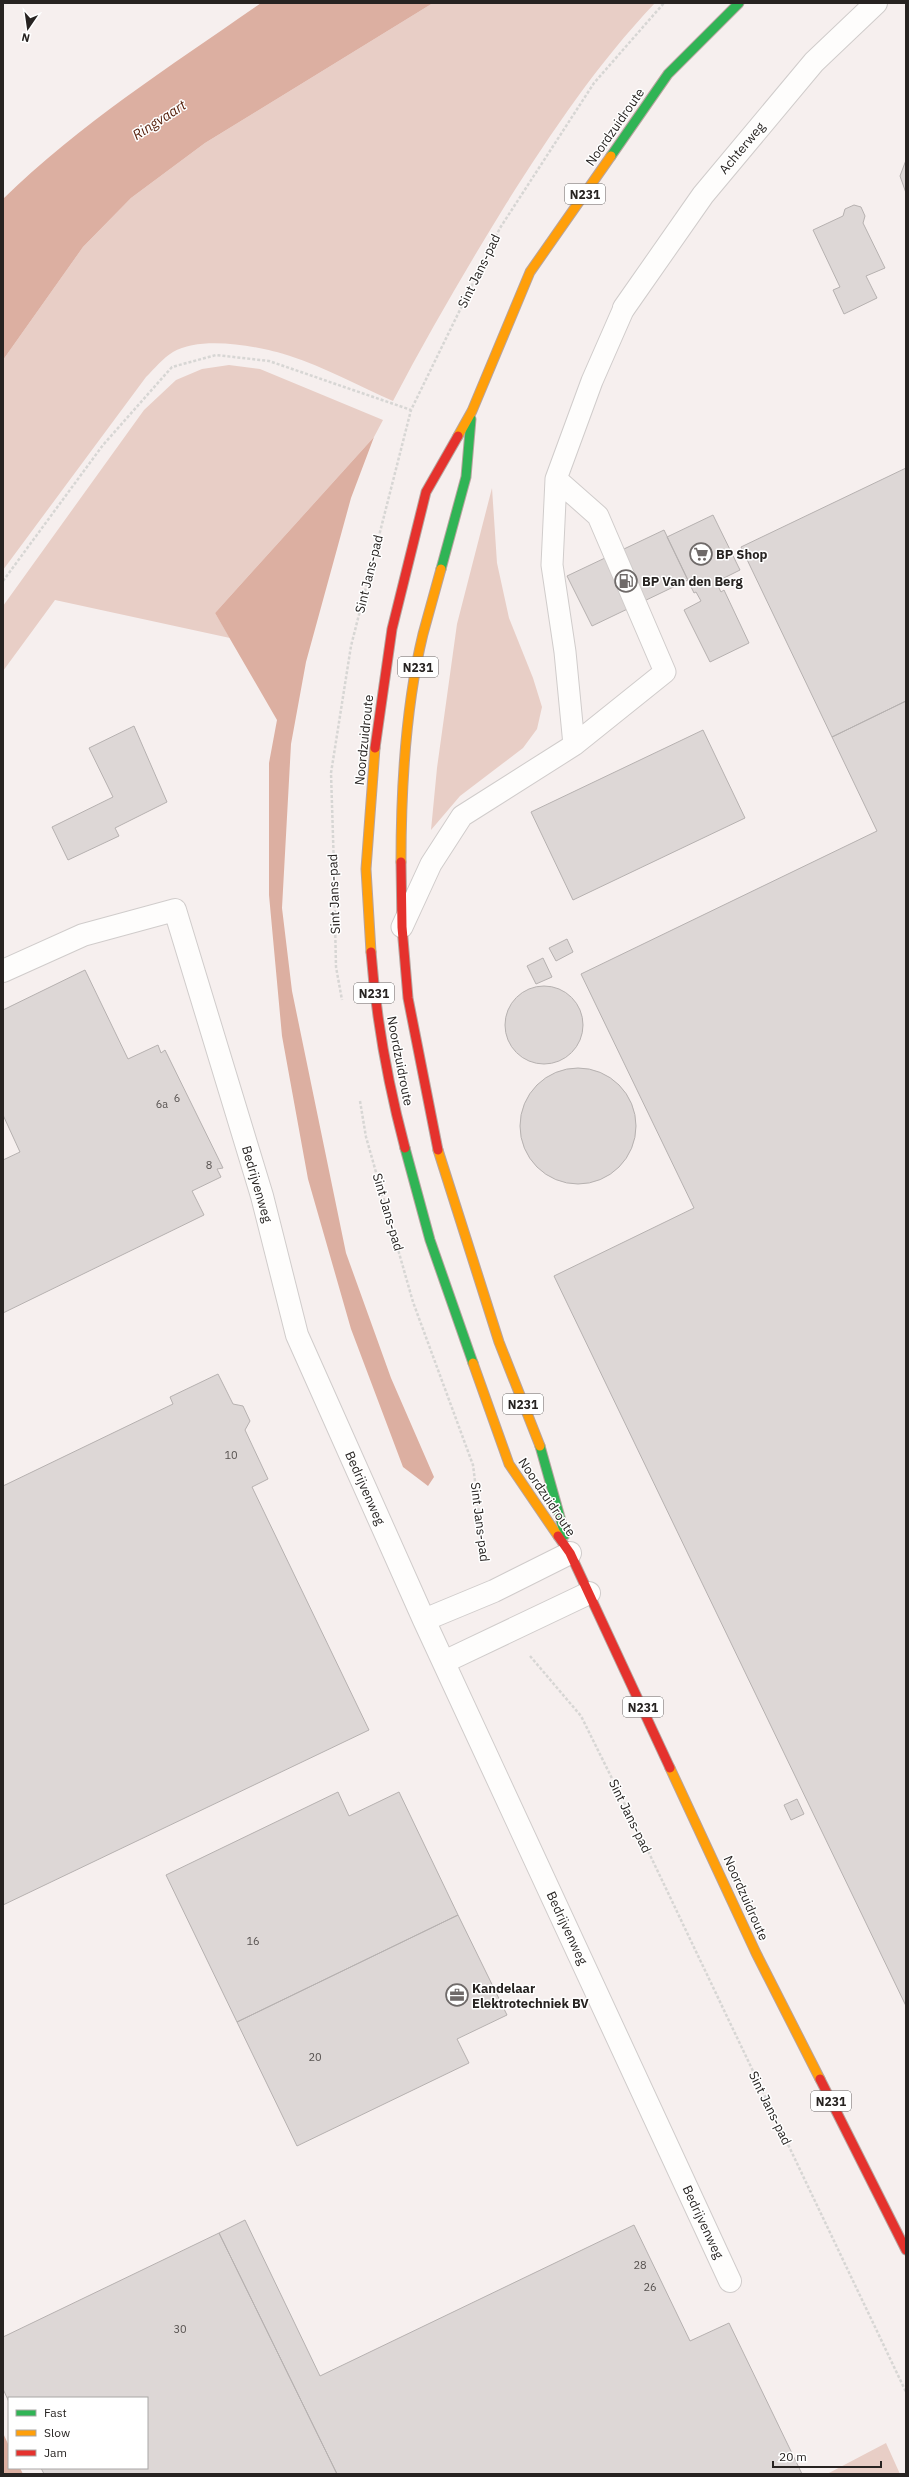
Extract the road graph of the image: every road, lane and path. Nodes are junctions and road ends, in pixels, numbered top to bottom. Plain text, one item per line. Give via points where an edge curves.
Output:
1 (664, 3) edge
2 (739, 3) edge
3 (876, 3) edge
4 (624, 308) joint
5 (411, 410) junction
6 (472, 411) junction
7 (556, 479) junction
8 (3, 581) edge
9 (574, 745) junction
10 (402, 927) junction
11 (3, 971) edge
12 (343, 1006) dead end
13 (359, 1098) dead end
14 (570, 1553) junction
15 (494, 1591) junction
16 (589, 1593) junction
17 (424, 1620) junction
18 (513, 1629) junction
19 (444, 1662) junction
20 (906, 2250) edge
21 (730, 2281) dead end
22 (906, 2392) edge

1 - 5 path, Sint Jans-pad via 594,83 500,228
2 - 6 main road, Noordzuidroute / N231 via 668,74 530,272
3 - 4 street, Achterweg via 814,62 708,189
4 - 7 lane via 592,380
5 - 8 path via 269,361 216,355 172,367 103,445
5 - 12 path, Sint Jans-pad via 351,646 331,773 336,967
6 - 10 main road, Noordzuidroute / N231 via 466,477 423,635 408,729 401,817
6 - 14 main road, Noordzuidroute / N231 via 426,492 392,629 376,738 366,869 374,993 392,1097 430,1240 509,1464
7 - 9 lane via 552,565 565,652
7 - 9 lane via 598,516 665,672
9 - 10 lane via 462,816 432,864
10 - 14 main road, Noordzuidroute / N231 via 408,998 440,1161 499,1342 540,1450
11 - 17 street, Bedrijvenweg via 83,935 175,910 262,1196 297,1334
13 - 15 path, Sint Jans-pad via 366,1137 413,1302 472,1465 486,1576
14 - 15 street
14 - 16 main road, Noordzuidroute / N231
15 - 17 street
16 - 18 street
16 - 20 main road, Noordzuidroute / N231 via 756,1953
17 - 19 street, Bedrijvenweg
18 - 19 street
18 - 22 path, Sint Jans-pad via 547,1679 581,1716
19 - 21 street, Bedrijvenweg

